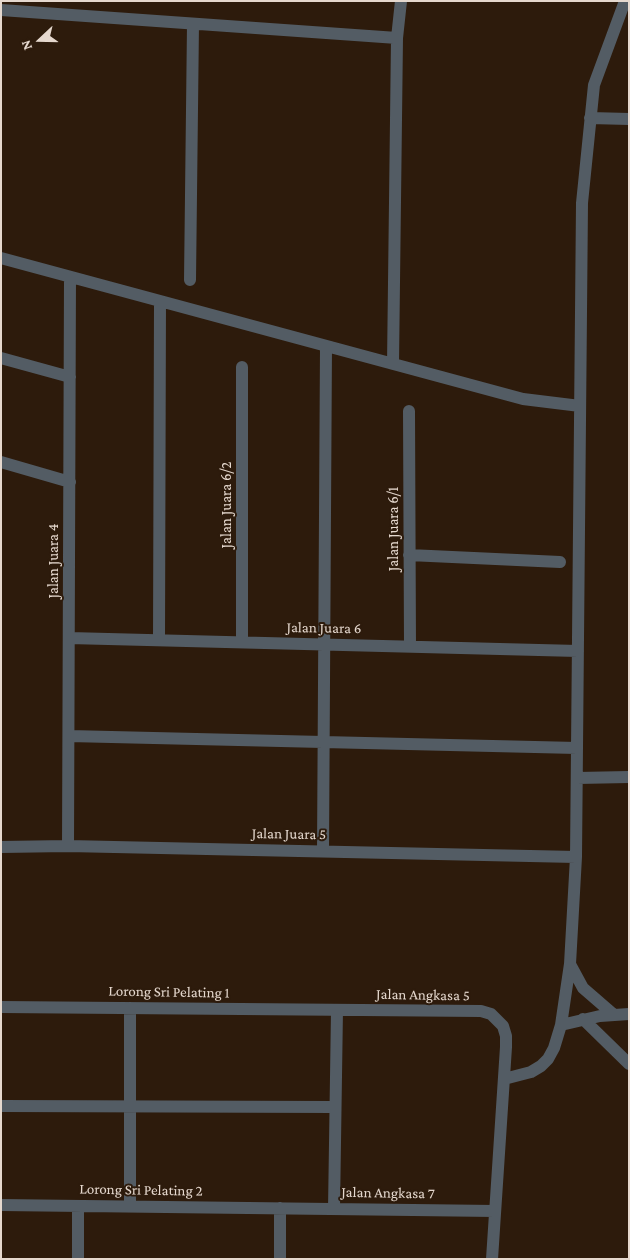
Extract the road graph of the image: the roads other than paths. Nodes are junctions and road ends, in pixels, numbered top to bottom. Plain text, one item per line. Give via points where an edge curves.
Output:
1 (3, 1) edge
2 (401, 1) edge
3 (625, 1) edge
4 (2, 10) edge
5 (1, 17) edge
6 (193, 24) junction
7 (397, 38) junction
8 (590, 118) junction
9 (629, 119) edge
10 (1, 258) edge
11 (70, 277) junction
12 (190, 280) dead end
13 (160, 301) junction
14 (326, 346) junction
15 (1, 358) edge
16 (393, 364) junction
17 (242, 367) dead end
18 (70, 377) junction
19 (580, 406) junction
20 (409, 411) dead end
21 (1, 462) edge
22 (70, 482) junction
23 (409, 555) junction
24 (560, 562) dead end
25 (69, 638) junction
26 (159, 640) junction
27 (242, 642) junction
28 (324, 644) junction
29 (410, 646) junction
30 (578, 651) junction
31 (68, 736) junction
32 (324, 742) junction
33 (577, 748) junction
34 (577, 778) junction
35 (629, 778) edge
36 (68, 846) junction
37 (1, 847) edge
38 (323, 851) junction
39 (576, 857) junction
40 (570, 964) junction
41 (1, 1007) edge
42 (130, 1008) junction
43 (337, 1010) junction
44 (613, 1014) junction
45 (629, 1014) edge
46 (583, 1020) junction
47 (560, 1025) junction
48 (629, 1064) edge
49 (504, 1079) junction
50 (1, 1106) edge
51 (130, 1106) junction
52 (336, 1107) junction
53 (1, 1205) edge
54 (78, 1206) junction
55 (130, 1206) junction
56 (280, 1208) junction
57 (334, 1209) junction
58 (496, 1211) junction
59 (78, 1259) edge
60 (280, 1259) edge
61 (492, 1259) edge

1 - 4 street
2 - 7 street
3 - 8 street via 594,84
4 - 5 street
4 - 6 street
6 - 7 street
6 - 12 street
7 - 16 street
8 - 9 street
8 - 19 street via 582,203
10 - 11 street
11 - 13 street
11 - 18 street, Jalan Juara 4
13 - 14 street
13 - 26 street
14 - 16 street
14 - 28 street
15 - 18 street
16 - 19 street via 523,399
17 - 27 street, Jalan Juara 6/2
18 - 22 street, Jalan Juara 4
19 - 30 street
20 - 23 street, Jalan Juara 6/1
21 - 22 street
22 - 25 street, Jalan Juara 4
23 - 24 street
23 - 29 street, Jalan Juara 6/1
25 - 26 street, Jalan Juara 6
25 - 31 street, Jalan Juara 4
26 - 27 street, Jalan Juara 6
27 - 28 street, Jalan Juara 6
28 - 29 street, Jalan Juara 6
28 - 32 street
29 - 30 street, Jalan Juara 6
30 - 33 street
31 - 32 street
31 - 36 street, Jalan Juara 4
32 - 33 street
32 - 38 street
33 - 34 street
34 - 35 street
34 - 39 street
36 - 37 street, Jalan Juara 5
36 - 38 street, Jalan Juara 5
38 - 39 street, Jalan Juara 5
39 - 40 street
40 - 44 street via 583,988
40 - 47 street
41 - 42 street, Lorong Sri Pelating 1
42 - 43 street, Lorong Sri Pelating 1
42 - 51 street
43 - 49 street, Jalan Angkasa 5 via 481,1011 491,1014 503,1026 506,1036
43 - 52 street
44 - 45 street
44 - 46 street
46 - 47 street
46 - 48 street
47 - 49 street via 554,1048 541,1066
49 - 58 street
50 - 51 street
51 - 52 street
51 - 55 street
52 - 57 street
53 - 54 street, Lorong Sri Pelating 2
54 - 55 street, Lorong Sri Pelating 2
54 - 59 street
55 - 56 street, Lorong Sri Pelating 2
56 - 57 street, Jalan Angkasa 7
56 - 60 street
57 - 58 street, Jalan Angkasa 7
58 - 61 street

